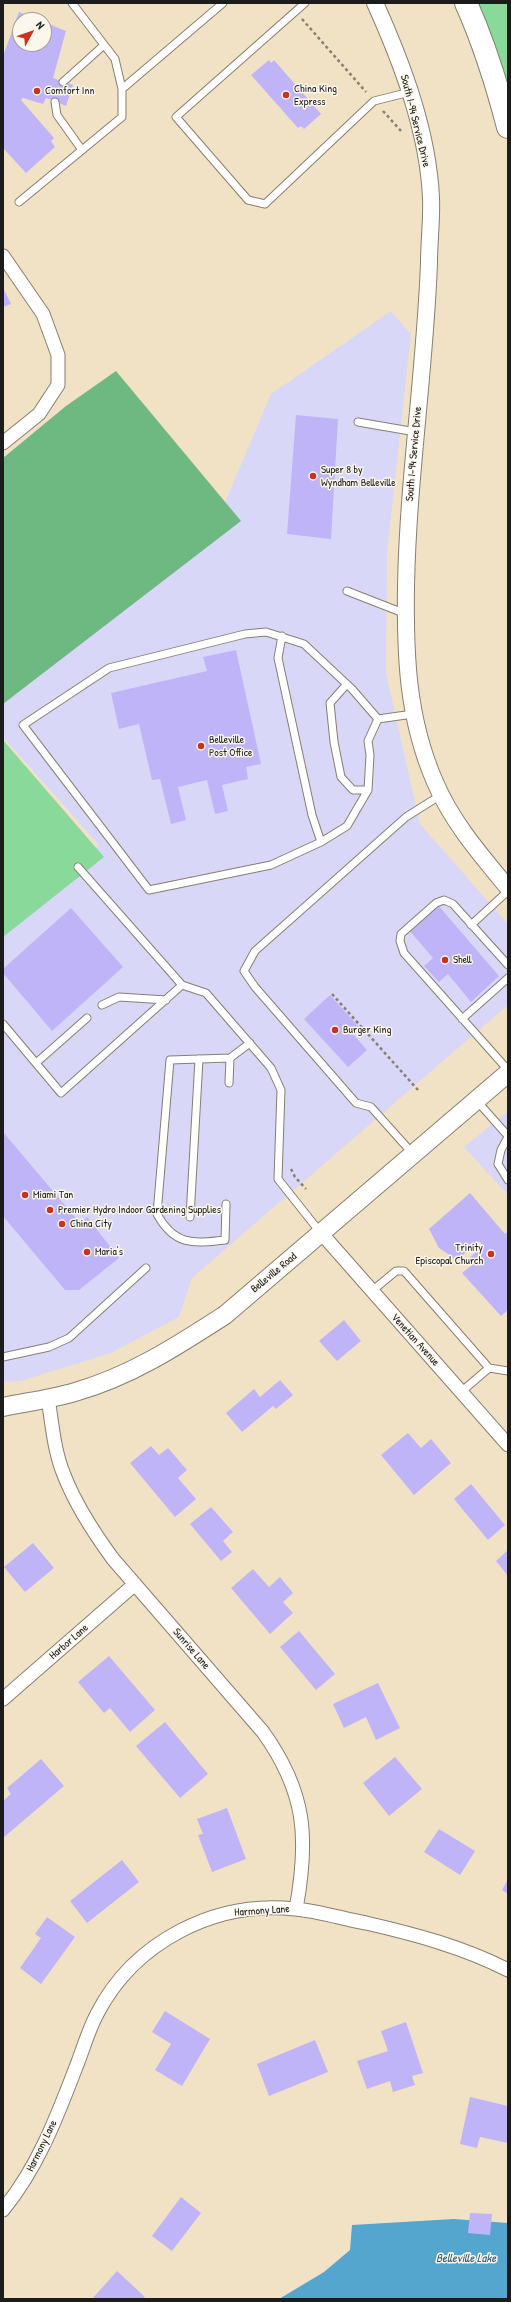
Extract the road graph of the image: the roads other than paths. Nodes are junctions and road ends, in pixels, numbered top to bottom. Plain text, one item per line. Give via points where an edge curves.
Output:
1 (72, 3) edge
2 (223, 3) edge
3 (305, 3) edge
4 (374, 3) edge
5 (466, 3) edge
6 (104, 45) junction
7 (63, 82) dead end
8 (122, 89) junction
9 (410, 92) junction
10 (56, 102) dead end
11 (508, 127) edge
12 (82, 150) junction
13 (19, 202) dead end
14 (3, 256) edge
15 (358, 422) dead end
16 (416, 432) junction
17 (3, 444) edge
18 (348, 591) dead end
19 (406, 614) junction
20 (282, 636) junction
21 (347, 684) junction
22 (413, 714) junction
23 (378, 719) junction
24 (368, 790) junction
25 (441, 795) junction
26 (321, 842) junction
27 (78, 867) dead end
28 (508, 888) edge
29 (508, 891) edge
30 (471, 925) junction
31 (508, 965) edge
32 (508, 978) edge
33 (182, 985) junction
34 (166, 1000) junction
35 (102, 1005) dead end
36 (87, 1018) dead end
37 (462, 1019) junction
38 (3, 1024) edge
39 (250, 1043) junction
40 (230, 1058) junction
41 (199, 1059) junction
42 (36, 1063) junction
43 (508, 1072) edge
44 (229, 1083) dead end
45 (476, 1099) junction
46 (508, 1137) edge
47 (413, 1154) junction
48 (508, 1180) edge
49 (226, 1204) dead end
50 (190, 1217) dead end
51 (322, 1234) junction
52 (146, 1268) dead end
53 (372, 1291) junction
54 (3, 1357) edge
55 (489, 1368) junction
56 (508, 1371) edge
57 (461, 1392) junction
58 (48, 1398) junction
59 (3, 1407) edge
60 (508, 1445) edge
61 (135, 1584) junction
62 (3, 1699) edge
63 (296, 1909) junction
64 (508, 1970) edge
65 (3, 2210) edge

1 - 6 lane
2 - 8 lane
3 - 9 lane via 176,117 248,200 265,204 374,100
4 - 9 street, South I-94 Service Drive via 392,39
5 - 11 highway via 484,46
6 - 7 lane
6 - 8 lane via 115,59
8 - 12 lane via 122,117
9 - 16 street, South I-94 Service Drive via 427,161 431,198 427,310
10 - 12 lane via 57,115
12 - 13 lane
14 - 17 street via 43,314 58,356 58,385 39,414
15 - 16 lane
16 - 19 street, South I-94 Service Drive via 407,549
18 - 19 lane
19 - 22 street, South I-94 Service Drive via 407,671
20 - 21 lane via 304,644
20 - 26 lane via 278,658 312,815
20 - 26 lane via 266,632 245,634 109,668 23,725 149,890 271,865
21 - 23 lane
21 - 24 lane via 330,703 334,742 342,777 353,790
22 - 23 lane
22 - 25 street, South I-94 Service Drive via 423,752
23 - 24 lane via 368,741
24 - 26 lane via 347,826
25 - 28 street, South I-94 Service Drive via 467,840
25 - 47 lane via 406,817 255,951 244,971 356,1103 371,1107
27 - 33 lane
29 - 30 lane
30 - 31 lane
30 - 37 lane via 453,904 444,900 436,902 401,934 400,941 404,953
32 - 37 lane
33 - 34 lane
33 - 39 lane via 206,993
34 - 35 lane via 119,997
34 - 42 lane via 61,1092
36 - 42 lane
37 - 43 lane
38 - 42 lane
39 - 40 lane
39 - 51 lane via 271,1068 281,1090 278,1179
40 - 41 lane
40 - 44 lane
41 - 49 lane via 170,1060 157,1214 164,1227 176,1238 202,1243 225,1240
41 - 50 lane
43 - 45 main road, Belleville Road
45 - 46 lane
45 - 47 main road, Belleville Road
46 - 48 lane via 501,1150 498,1164
47 - 51 main road, Belleville Road
51 - 53 street, Venetian Avenue
51 - 58 main road, Belleville Road via 225,1315 175,1348 109,1381
52 - 54 lane via 68,1338 49,1347
53 - 55 lane via 396,1271 404,1271
53 - 57 street, Venetian Avenue
55 - 56 lane
55 - 57 lane
57 - 60 street, Venetian Avenue
58 - 59 main road, Belleville Road
58 - 61 street, Sunrise Lane via 63,1474 73,1496 98,1539
61 - 62 street, Harbor Lane
61 - 63 street, Sunrise Lane via 263,1732 283,1763 297,1798 303,1834 303,1871
63 - 64 street, Harmony Lane via 416,1936 461,1949
63 - 65 street, Harmony Lane via 251,1909 208,1919 168,1937 134,1964 113,1988 97,2015 49,2136 34,2167

